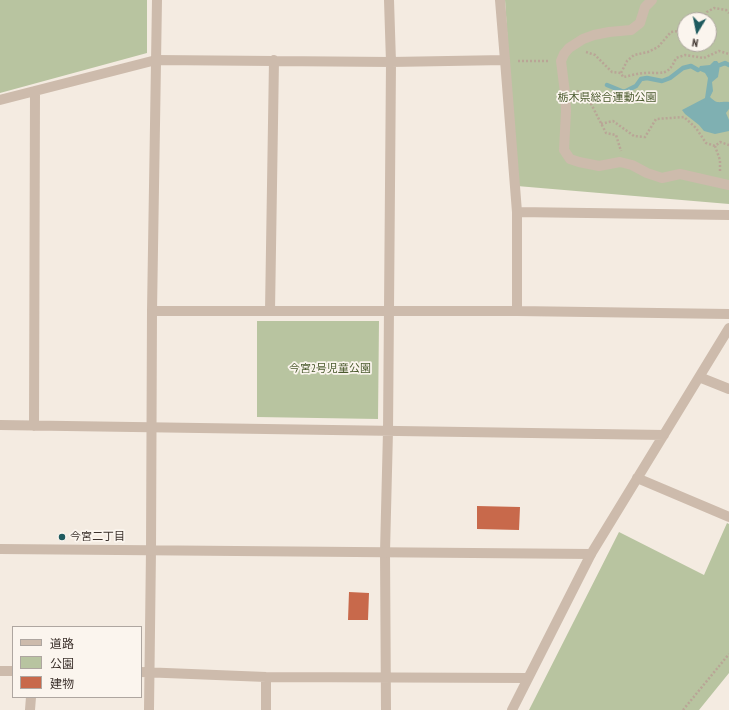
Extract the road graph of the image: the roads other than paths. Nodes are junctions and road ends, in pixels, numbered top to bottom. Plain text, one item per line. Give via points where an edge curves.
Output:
1 (157, 0) edge
2 (389, 0) edge
3 (500, 0) edge
4 (652, 0) edge
5 (156, 60) junction
6 (274, 60) junction
7 (505, 60) junction
8 (391, 62) junction
9 (35, 91) junction
10 (0, 100) edge
11 (729, 185) edge
12 (518, 212) junction
13 (729, 215) edge
14 (152, 311) junction
15 (270, 311) junction
16 (517, 311) junction
17 (389, 312) junction
18 (729, 314) edge
19 (729, 328) edge
20 (699, 377) junction
21 (729, 389) edge
22 (0, 425) edge
23 (34, 426) junction
24 (152, 427) junction
25 (388, 431) junction
26 (664, 435) junction
27 (637, 478) junction
28 (729, 517) edge
29 (0, 549) edge
30 (150, 550) junction
31 (385, 552) junction
32 (591, 554) junction
33 (0, 671) edge
34 (12, 671) edge
35 (146, 672) edge
36 (266, 677) junction
37 (386, 677) junction
38 (528, 678) junction
39 (30, 698) edge
40 (30, 710) edge
41 (149, 710) edge
42 (266, 710) edge
43 (386, 710) edge
44 (512, 710) edge

1 - 5 street
2 - 8 street
3 - 7 street
4 - 11 street via 645,7 640,23 631,30 594,35 583,39 564,54 560,61 566,111 564,150 570,159 579,162 599,166 620,162 662,178 680,174
5 - 6 street
5 - 9 street
5 - 14 street
6 - 8 street
6 - 15 street
7 - 8 street
7 - 12 street
8 - 17 street
9 - 10 street
9 - 23 street
12 - 13 street
12 - 16 street
14 - 15 street
14 - 24 street
15 - 17 street
16 - 17 street
16 - 18 street
17 - 25 street
19 - 20 street
20 - 21 street
20 - 26 street
22 - 23 street
23 - 24 street
24 - 25 street
24 - 30 street
25 - 26 street
25 - 31 street
26 - 27 street
27 - 28 street
27 - 32 street
29 - 30 street
30 - 31 street
30 - 35 street
31 - 32 street
31 - 37 street
32 - 38 street
33 - 34 street
35 - 36 street
35 - 41 street
36 - 37 street
36 - 42 street
37 - 38 street
37 - 43 street
38 - 44 street
39 - 40 street

